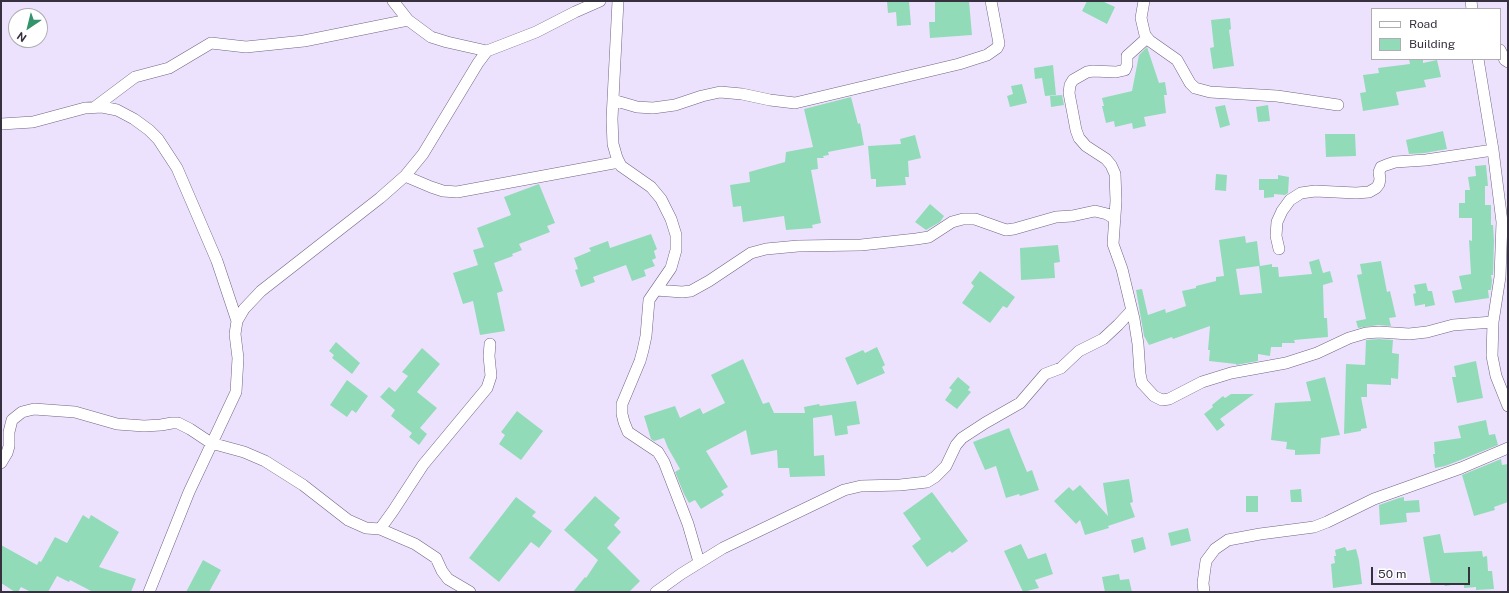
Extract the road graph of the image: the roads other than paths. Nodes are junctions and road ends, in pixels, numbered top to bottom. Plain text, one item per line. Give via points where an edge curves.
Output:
1 (393, 1) edge
2 (600, 1) edge
3 (618, 1) edge
4 (991, 1) edge
5 (1144, 1) edge
6 (408, 20) junction
7 (1147, 38) junction
8 (487, 51) junction
9 (1501, 52) edge
10 (1478, 60) edge
11 (1508, 62) edge
12 (613, 100) junction
13 (1338, 105) dead end
14 (95, 107) junction
15 (1, 124) edge
16 (1493, 150) junction
17 (619, 162) junction
18 (405, 176) junction
19 (1115, 219) junction
20 (1279, 249) dead end
21 (656, 290) junction
22 (1132, 310) junction
23 (237, 321) junction
24 (1493, 322) junction
25 (490, 344) dead end
26 (1508, 406) edge
27 (211, 443) junction
28 (1508, 448) edge
29 (1, 463) edge
30 (380, 529) junction
31 (699, 562) junction
32 (149, 592) edge
33 (470, 592) edge
34 (656, 592) edge
35 (1204, 592) edge

1 - 6 street
2 - 8 street via 536,32
3 - 12 street
4 - 12 street via 999,44 997,48 987,55 959,64 795,102 720,92 675,105 653,108 637,107
5 - 7 street via 1141,18
6 - 8 street via 432,37
6 - 14 street via 304,41 246,47 211,43 169,68 135,77
7 - 13 street via 1178,60 1192,86 1199,90 1277,96
7 - 19 street via 1128,54 1126,68 1122,71 1087,72 1073,80 1069,89 1079,138 1086,146 1106,159 1115,174
8 - 18 street via 423,154
9 - 11 street
10 - 16 street
12 - 17 street via 613,144
14 - 15 street via 33,122
14 - 23 street via 117,110 134,119 149,130 168,152 217,261
16 - 20 street via 1395,162 1380,167 1379,184 1369,192 1301,193 1290,200 1277,222 1276,236
16 - 24 street via 1502,222 1500,277
17 - 18 street via 457,192 431,187
17 - 21 street via 627,171 657,192 674,230 676,250 672,264
18 - 23 street via 261,290
19 - 21 street via 1095,211 1056,217 1006,230 975,220 963,219 952,222 929,237 916,240 766,249 751,253 691,291
19 - 22 street via 1113,244
21 - 31 street via 648,302 643,350 622,404 622,414 628,432 658,452 664,462 688,524
22 - 24 street via 1142,383 1154,396 1162,400 1202,382 1231,373 1286,363 1318,353 1349,338 1379,332 1427,332 1453,326
22 - 31 street via 1103,339 1079,351 1061,368 1042,376 1020,403 962,438 946,466 927,482 861,486 844,490
23 - 27 street via 236,392
24 - 26 street via 1492,356 1496,376
25 - 30 street via 491,376 487,388 423,465
27 - 29 street via 190,428 175,423 144,426 117,424 75,412 34,409 22,412 12,420 9,446
27 - 30 street via 265,461 303,485 348,520 366,528
27 - 32 street
28 - 35 street via 1374,500 1314,527 1228,540 1215,549 1206,561
30 - 33 street via 433,555 439,562 444,576
31 - 34 street

